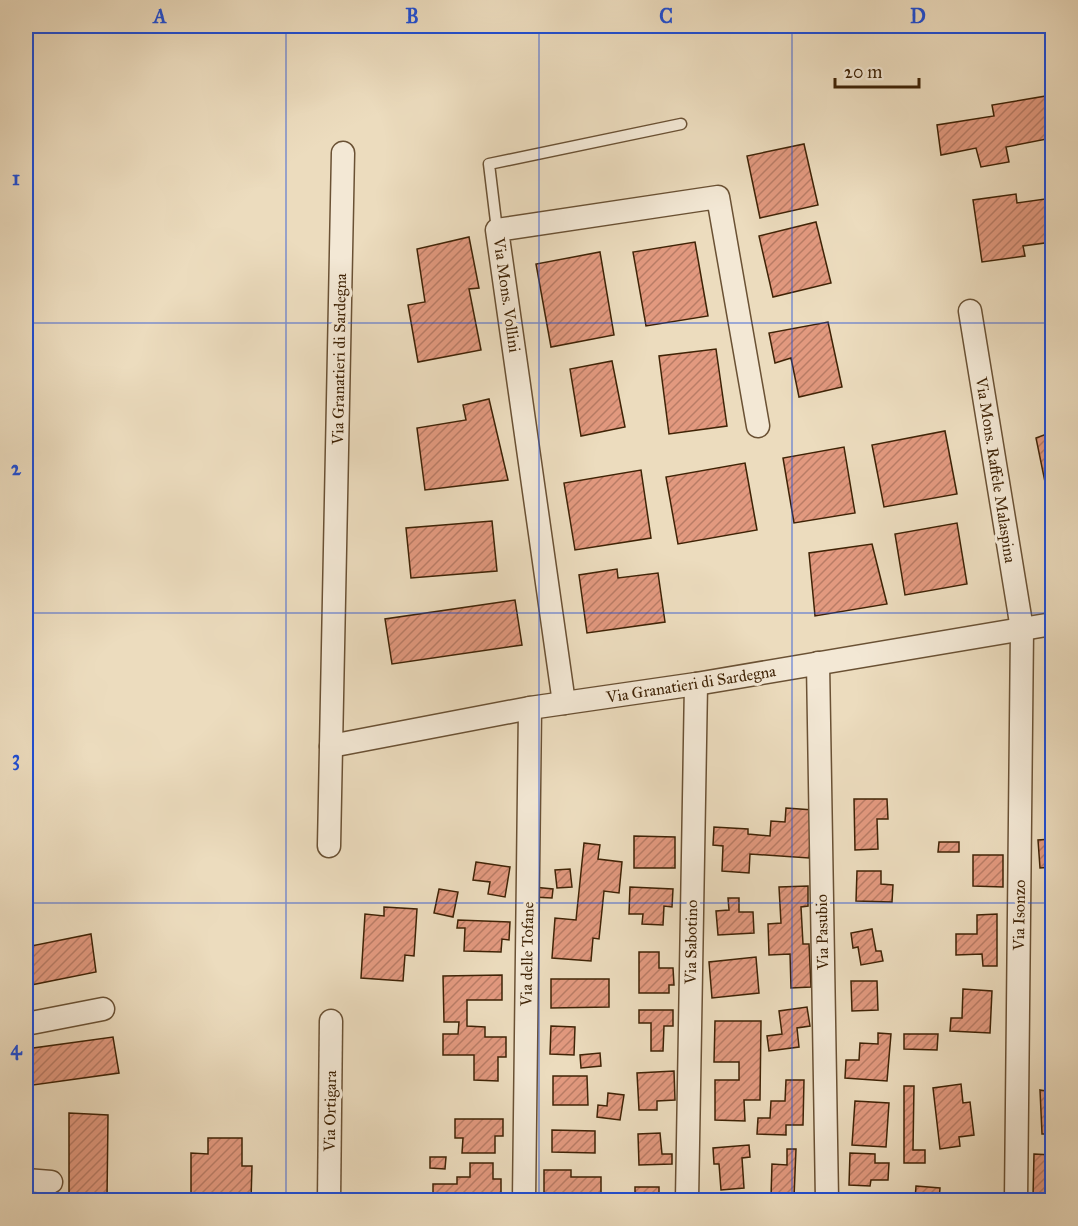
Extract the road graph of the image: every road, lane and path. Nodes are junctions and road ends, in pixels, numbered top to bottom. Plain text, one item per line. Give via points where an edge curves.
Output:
1 (681, 124) dead end
2 (343, 153) dead end
3 (498, 231) junction
4 (970, 311) dead end
5 (758, 426) dead end
6 (1053, 624) edge
7 (1022, 629) junction
8 (818, 663) junction
9 (696, 684) junction
10 (564, 703) junction
11 (530, 708) junction
12 (330, 746) junction
13 (329, 846) dead end
14 (103, 1009) dead end
15 (331, 1021) dead end
16 (26, 1024) edge
17 (26, 1180) edge
18 (51, 1182) dead end
19 (329, 1200) edge
20 (524, 1200) edge
21 (687, 1200) edge
22 (826, 1200) edge
23 (1016, 1200) edge

1 - 3 lane via 489,164
2 - 12 street, Via Granatieri di Sardegna
3 - 5 street, Via Mons. Vollini via 718,197
3 - 10 street, Via Mons. Vollini
4 - 7 street, Via Mons. Raffele Malaspina
6 - 7 street, Via Granatieri di Sardegna
7 - 8 street, Via Granatieri di Sardegna
7 - 23 street, Via Isonzo
8 - 9 street, Via Granatieri di Sardegna
8 - 22 street, Via Pasubio
9 - 10 street, Via Granatieri di Sardegna
9 - 21 street, Via Sabotino
10 - 11 street, Via Granatieri di Sardegna
11 - 12 street, Via Granatieri di Sardegna
11 - 20 street, Via delle Tofane
12 - 13 street, Via Granatieri di Sardegna
14 - 16 street
15 - 19 street, Via Ortigara
17 - 18 street

